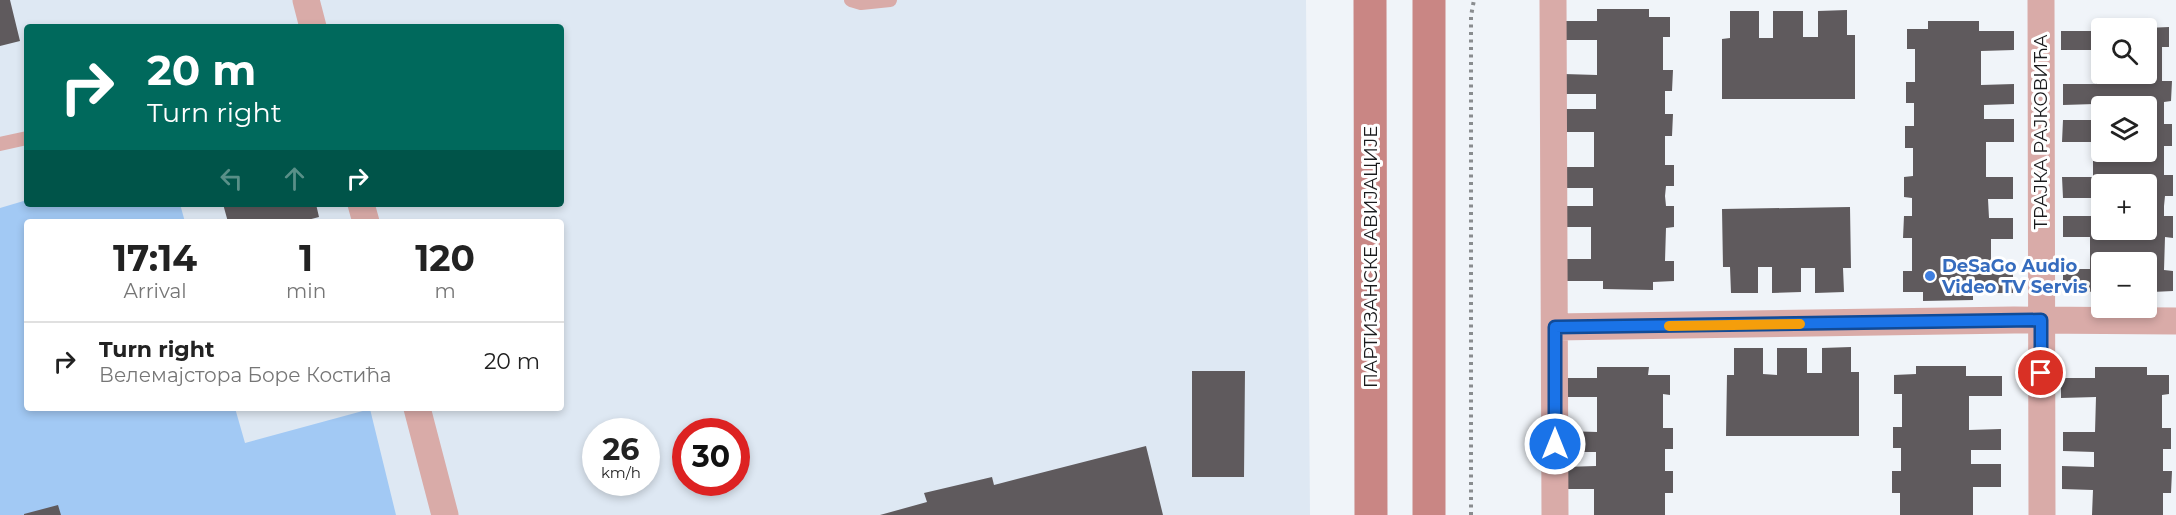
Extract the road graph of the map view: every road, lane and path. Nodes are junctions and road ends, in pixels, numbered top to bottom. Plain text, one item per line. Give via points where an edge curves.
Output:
1 (306, 0) edge
2 (851, 0) edge
3 (890, 0) edge
4 (1370, 0) edge
5 (1429, 0) edge
6 (1474, 0) edge
7 (1552, 0) edge
8 (2042, 0) edge
9 (312, 24) edge
10 (24, 139) edge
11 (0, 144) edge
12 (2041, 320) junction
13 (2176, 321) edge
14 (1555, 327) junction
15 (418, 411) edge
16 (445, 515) edge
17 (1371, 515) edge
18 (1430, 515) edge
19 (1471, 515) edge
20 (1555, 515) edge
21 (2042, 515) edge

1 - 9 street
2 - 3 lane
4 - 17 main road, ПАРТИЗАНСКЕ АВИЈАЦИЈЕ
5 - 18 main road
6 - 19 path
7 - 14 street
8 - 12 street, ТРАЈКА РАЈКОВИЋА
10 - 11 lane
12 - 13 street
12 - 14 street
12 - 21 street, ТРАЈКА РАЈКОВИЋА
14 - 20 street
15 - 16 street

